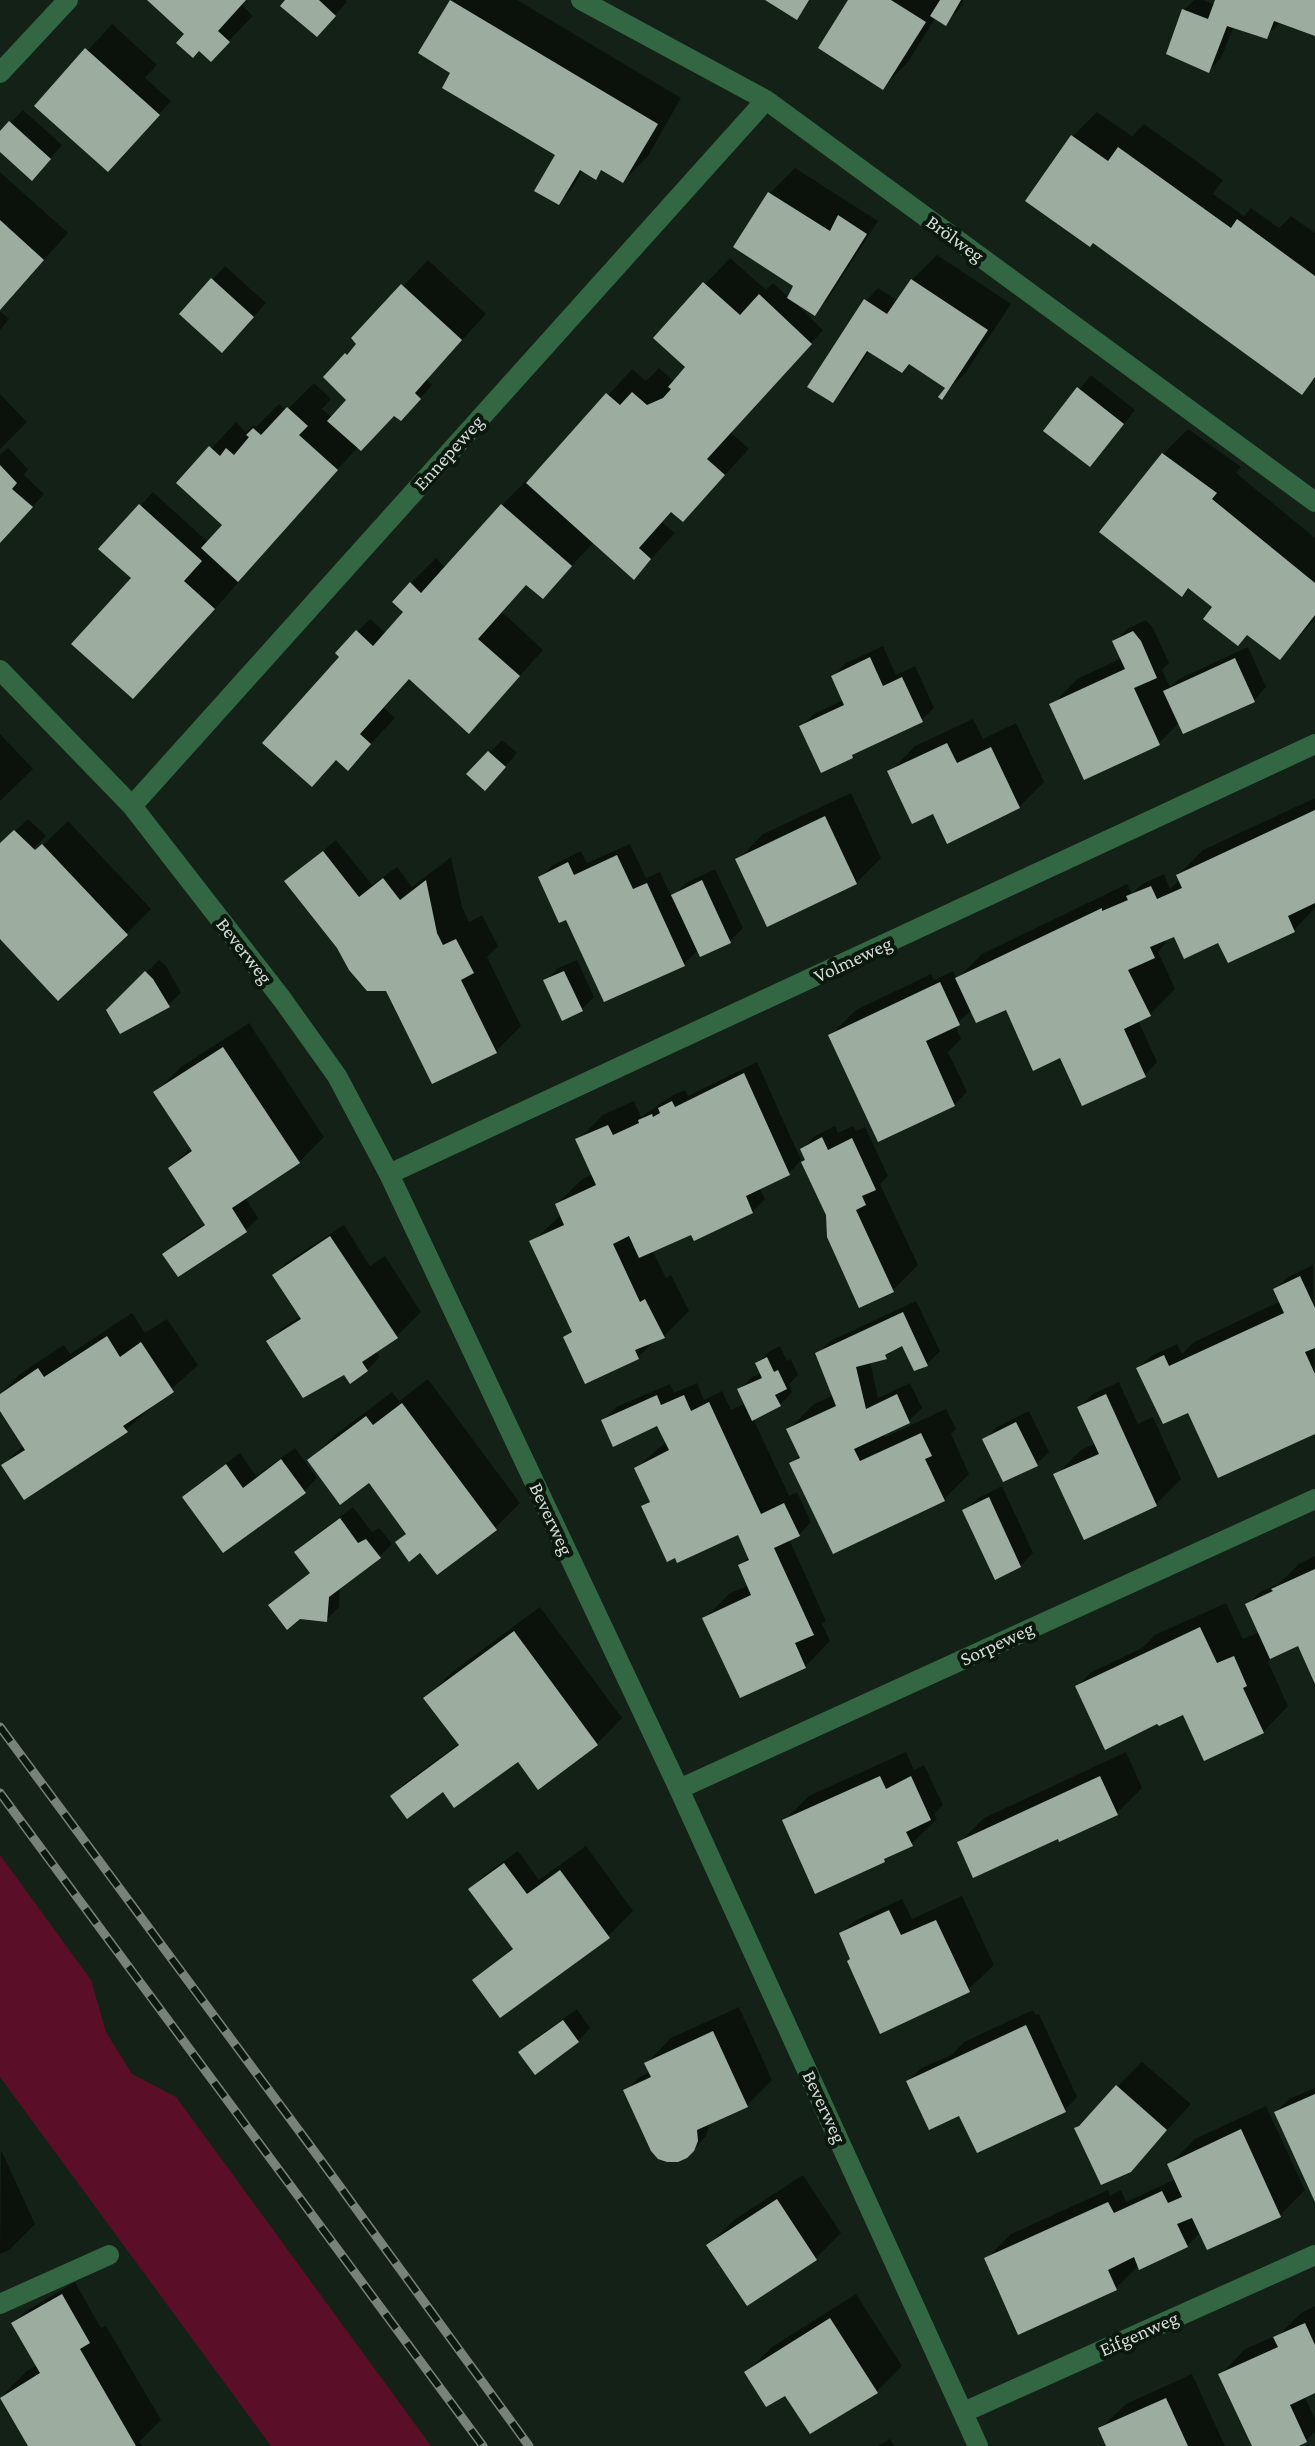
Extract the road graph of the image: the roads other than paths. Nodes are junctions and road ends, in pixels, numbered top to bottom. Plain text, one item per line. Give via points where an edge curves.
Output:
1 (68, 0) edge
2 (581, 0) edge
3 (0, 73) edge
4 (766, 100) junction
5 (1315, 502) edge
6 (0, 670) edge
7 (1315, 744) edge
8 (132, 806) junction
9 (389, 1174) junction
10 (1315, 1499) edge
11 (679, 1789) junction
12 (109, 2255) dead end
13 (1315, 2255) edge
14 (0, 2304) edge
15 (964, 2412) junction
16 (978, 2446) edge

1 - 3 street
2 - 4 street, Brölweg
4 - 5 street, Brölweg
4 - 8 street, Ennepeweg
6 - 8 street, Beverweg
7 - 9 street, Volmeweg
8 - 9 street, Beverweg via 337,1076
9 - 11 street, Beverweg
10 - 11 street, Sorpeweg
11 - 15 street, Beverweg
12 - 14 street
13 - 15 street, Eifgenweg
15 - 16 street, Beverweg

